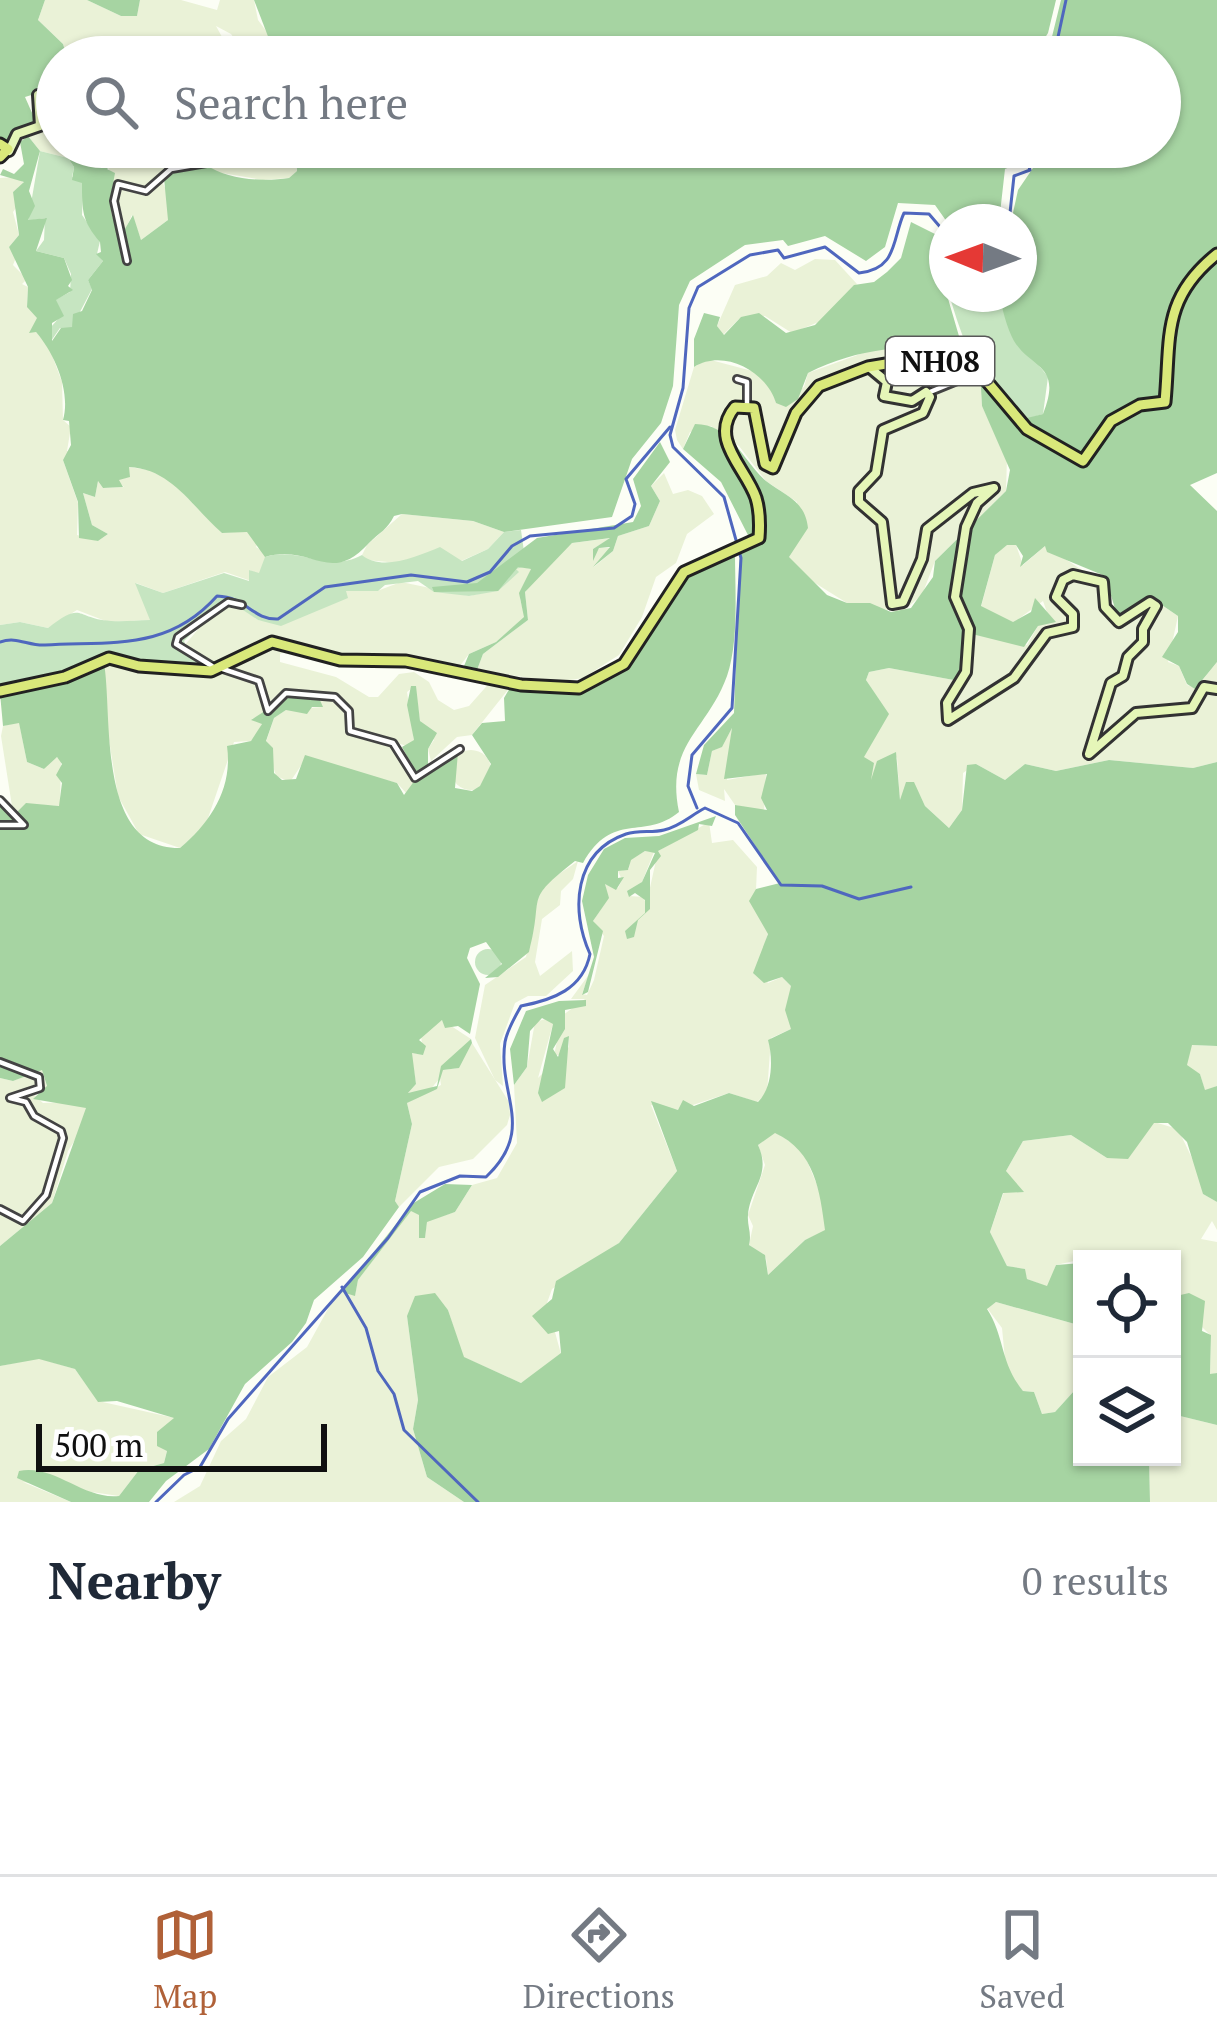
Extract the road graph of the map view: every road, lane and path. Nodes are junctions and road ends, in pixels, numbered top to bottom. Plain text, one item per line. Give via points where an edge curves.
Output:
1 (36, 127) edge
2 (3, 151) edge
3 (177, 168) edge
4 (1217, 254) edge
5 (128, 261) dead end
6 (868, 367) junction
7 (980, 373) junction
8 (737, 380) dead end
9 (928, 393) junction
10 (747, 405) junction
11 (242, 605) dead end
12 (220, 669) junction
13 (1217, 689) edge
14 (0, 691) edge
15 (460, 749) dead end
16 (0, 800) edge
17 (0, 825) edge
18 (0, 1062) edge
19 (0, 1209) edge

1 - 2 street
3 - 5 street via 146,191 118,184 114,201
4 - 7 main road, NH08 via 1185,284 1175,306 1165,402 1140,404 1111,421 1085,460 1028,429
6 - 7 main road, NH08 via 922,358
6 - 9 street via 887,382 884,396 912,401
6 - 10 main road, NH08 via 834,377 803,401 776,468 765,464 759,419
7 - 9 street
8 - 10 street via 747,382
9 - 13 street via 923,413 883,430 876,473 858,497 882,522 896,606 922,559 927,530 974,493 994,488 966,526 955,597 969,629 966,672 947,703 948,720 1015,678 1047,633 1073,628 1073,614 1055,597 1073,574 1103,582 1105,607 1119,622 1150,602 1156,606 1143,642 1112,683 1089,754 1129,717 1192,708 1204,687
10 - 12 main road via 730,412 726,426 729,452 757,502 757,541 679,577 624,664 579,688 406,661 340,660 279,642
11 - 12 street via 228,602 178,637 189,654
12 - 14 main road via 109,658
12 - 15 street via 260,681 268,711 286,693 335,698 349,711 350,731 393,743 415,778
16 - 17 street via 24,825
18 - 19 street via 39,1078 40,1088 10,1098 26,1102 63,1138 46,1196 23,1220

